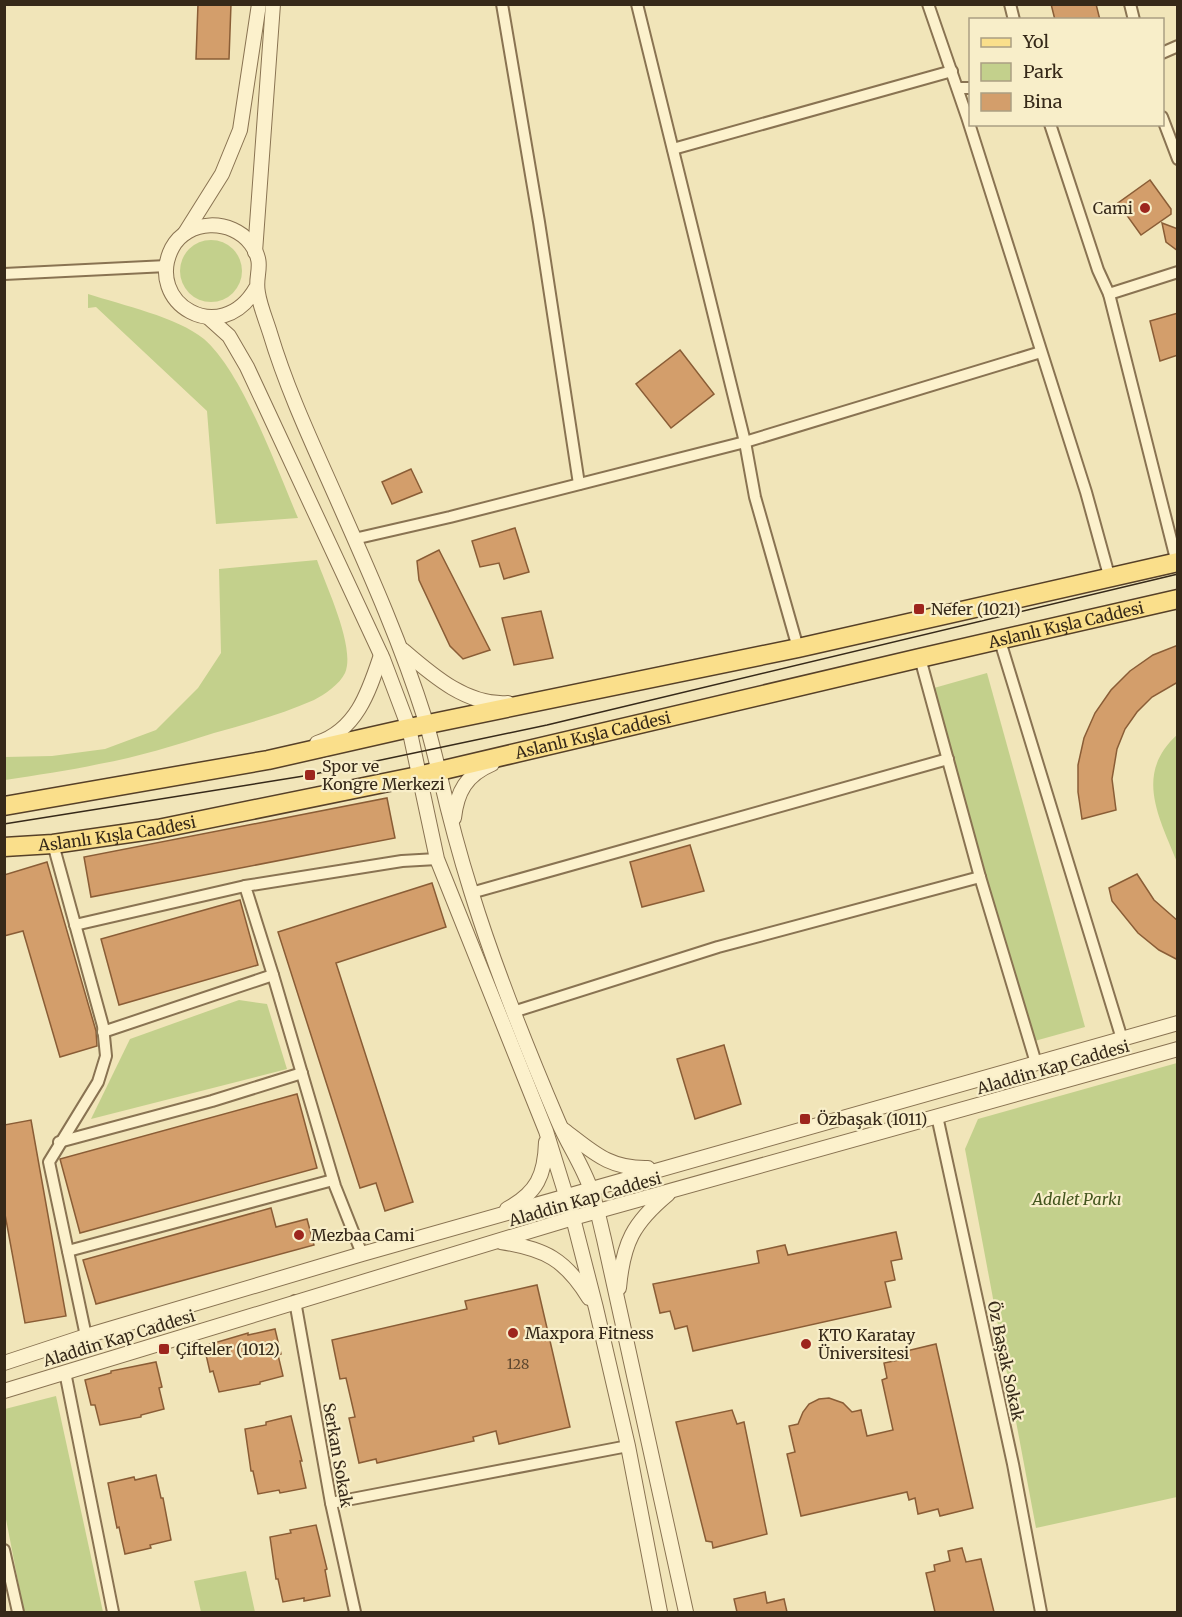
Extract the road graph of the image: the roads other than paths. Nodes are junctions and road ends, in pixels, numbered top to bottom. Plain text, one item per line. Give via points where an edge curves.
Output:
1 (259, 4) edge
2 (273, 4) edge
3 (502, 4) edge
4 (638, 4) edge
5 (928, 4) edge
6 (1178, 46) edge
7 (1164, 52) edge
8 (952, 71) junction
9 (958, 88) junction
10 (969, 88) edge
11 (1164, 122) edge
12 (969, 123) edge
13 (970, 126) edge
14 (1051, 126) edge
15 (673, 149) junction
16 (1178, 159) edge
17 (183, 235) junction
18 (255, 252) junction
19 (167, 266) junction
20 (1178, 272) edge
21 (4, 274) edge
22 (256, 288) junction
23 (1109, 294) junction
24 (208, 318) junction
25 (1041, 352) junction
26 (745, 442) junction
27 (579, 484) junction
28 (354, 539) junction
29 (1177, 562) edge
30 (1110, 579) junction
31 (1178, 599) edge
32 (1000, 641) junction
33 (798, 648) junction
34 (403, 650) junction
35 (381, 655) junction
36 (920, 658) junction
37 (531, 702) junction
38 (418, 726) junction
39 (512, 755) junction
40 (948, 759) junction
41 (268, 760) junction
42 (438, 772) junction
43 (418, 776) junction
44 (4, 806) edge
45 (452, 826) junction
46 (53, 844) junction
47 (4, 847) edge
48 (437, 859) junction
49 (980, 877) junction
50 (245, 886) junction
51 (471, 893) junction
52 (75, 925) junction
53 (273, 975) junction
54 (513, 1012) junction
55 (1178, 1023) edge
56 (104, 1032) junction
57 (1122, 1039) junction
58 (1178, 1049) edge
59 (1036, 1063) junction
60 (302, 1073) junction
61 (937, 1116) junction
62 (560, 1127) junction
63 (546, 1131) junction
64 (59, 1142) junction
65 (666, 1168) junction
66 (333, 1180) junction
67 (591, 1189) junction
68 (671, 1191) junction
69 (566, 1196) junction
70 (597, 1212) junction
71 (489, 1218) junction
72 (573, 1218) junction
73 (496, 1241) junction
74 (68, 1251) junction
75 (362, 1254) junction
76 (295, 1301) junction
77 (618, 1302) junction
78 (596, 1308) junction
79 (86, 1336) junction
80 (4, 1363) edge
81 (65, 1372) junction
82 (4, 1391) edge
83 (628, 1446) junction
84 (331, 1503) junction
85 (4, 1550) edge
86 (18, 1612) edge
87 (113, 1612) edge
88 (355, 1612) edge
89 (660, 1612) edge
90 (686, 1612) edge
91 (1041, 1612) edge

1 - 17 street via 240,130 222,174
2 - 18 street
3 - 27 street
4 - 15 street
5 - 8 street
6 - 7 street
8 - 9 street
8 - 15 street
9 - 10 street
9 - 12 street
11 - 16 street
13 - 25 street
14 - 23 street
15 - 26 street
17 - 18 street via 197,227 229,227 242,235
17 - 19 street via 173,247
18 - 22 street via 260,274
19 - 21 street
19 - 24 street via 171,293 181,306
20 - 23 street
22 - 24 street via 237,311
22 - 28 street via 295,403
23 - 29 street
24 - 35 street via 229,336 247,367
25 - 26 street
25 - 30 street
26 - 27 street
26 - 33 street via 755,497
27 - 28 street
28 - 34 street
29 - 30 main road
30 - 33 main road
31 - 32 main road, Aslanlı Kışla Caddesi
32 - 36 main road, Aslanlı Kışla Caddesi
32 - 57 street
33 - 37 main road
34 - 37 street via 439,680 468,695 501,704
34 - 38 street
35 - 38 street
35 - 41 street via 370,689 345,728 324,741
36 - 39 main road, Aslanlı Kışla Caddesi
36 - 40 street
37 - 38 main road
38 - 41 main road
38 - 42 street
38 - 43 street
39 - 42 main road, Aslanlı Kışla Caddesi
39 - 45 street via 481,768 467,781 456,799
40 - 49 street
40 - 51 street
41 - 44 main road
42 - 43 main road, Aslanlı Kışla Caddesi
42 - 45 street
43 - 46 main road, Aslanlı Kışla Caddesi via 158,829
43 - 48 street
45 - 51 street
46 - 47 main road, Aslanlı Kışla Caddesi
46 - 52 street
48 - 50 street
48 - 63 street
49 - 54 street via 718,947
49 - 59 street
50 - 52 street
50 - 53 street
51 - 54 street
52 - 56 street
53 - 56 street
53 - 60 street
54 - 62 street
55 - 57 street, Aladdin Kap Caddesi
56 - 64 street via 106,1056 98,1082
57 - 59 street, Aladdin Kap Caddesi
58 - 61 street, Aladdin Kap Caddesi
59 - 65 street, Aladdin Kap Caddesi
60 - 64 street
60 - 66 street
61 - 68 street, Aladdin Kap Caddesi
61 - 91 street, Öz Başak Sokak
62 - 65 street via 607,1161 632,1168
62 - 67 street
63 - 69 street
63 - 71 street via 545,1160 537,1185 517,1203
64 - 74 street via 49,1162
65 - 67 street, Aladdin Kap Caddesi
66 - 74 street
66 - 75 street
67 - 69 street, Aladdin Kap Caddesi
67 - 70 street
68 - 70 street, Aladdin Kap Caddesi
68 - 77 street via 647,1212 630,1237
69 - 71 street, Aladdin Kap Caddesi
69 - 72 street
70 - 72 street, Aladdin Kap Caddesi
70 - 77 street
71 - 75 street, Aladdin Kap Caddesi
72 - 73 street, Aladdin Kap Caddesi
72 - 78 street
73 - 76 street, Aladdin Kap Caddesi
73 - 78 street via 527,1246 555,1258 578,1280
74 - 79 street
75 - 79 street, Aladdin Kap Caddesi
76 - 81 street, Aladdin Kap Caddesi
76 - 84 street, Serkan Sokak
77 - 90 street
78 - 83 street
79 - 80 street, Aladdin Kap Caddesi
81 - 82 street, Aladdin Kap Caddesi
81 - 87 street
83 - 84 street
83 - 89 street
84 - 88 street, Serkan Sokak
85 - 86 street

